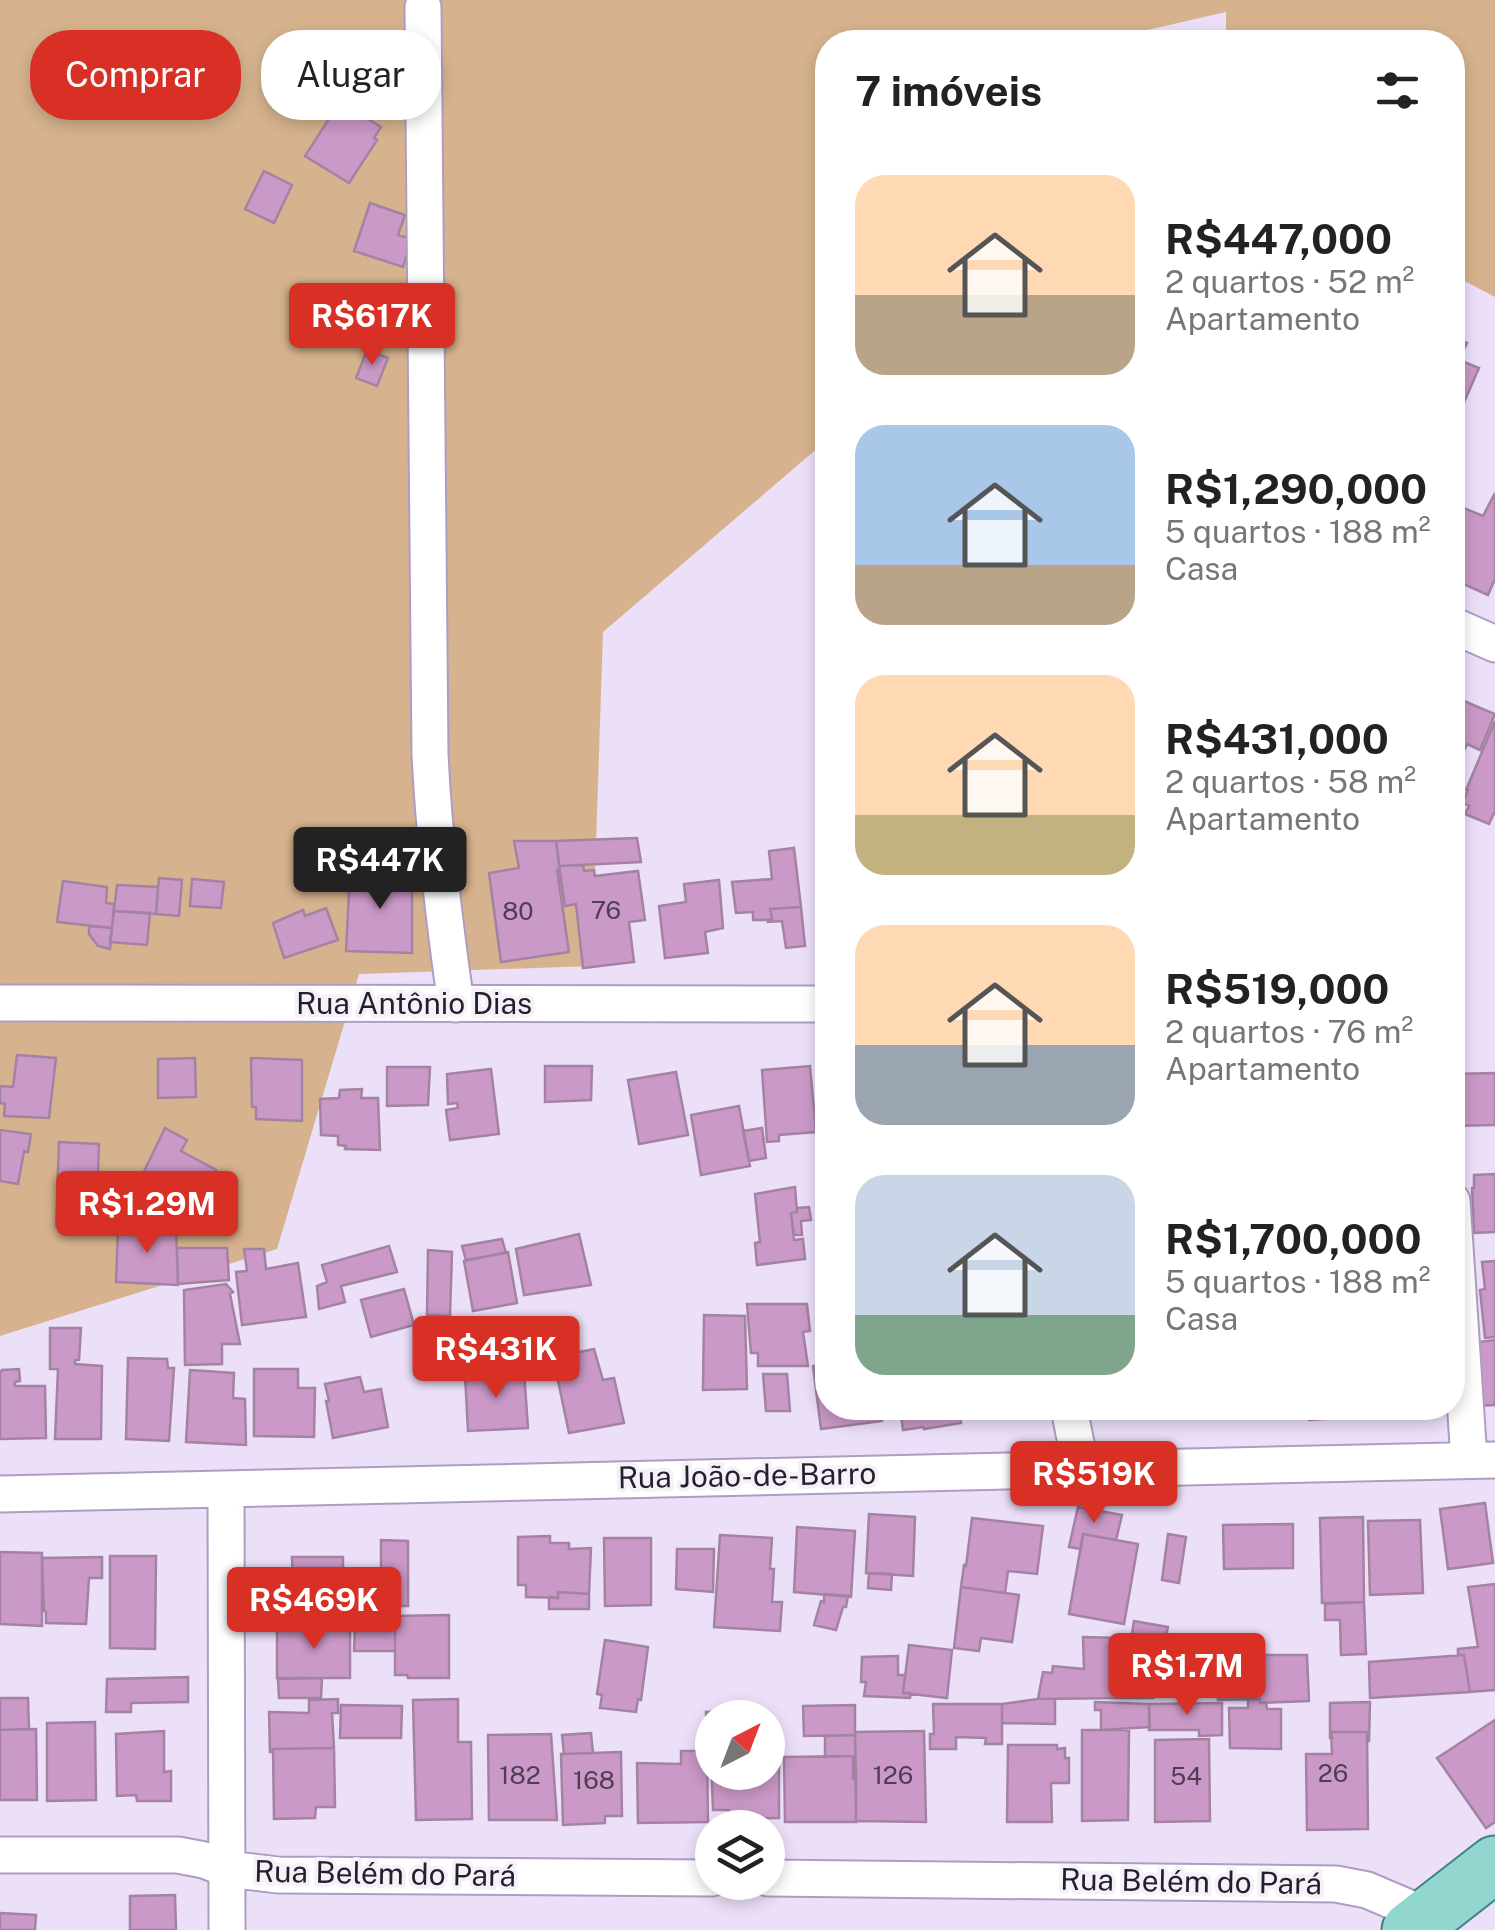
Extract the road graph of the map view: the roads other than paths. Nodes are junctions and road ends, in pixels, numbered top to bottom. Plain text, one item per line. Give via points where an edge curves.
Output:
1 (423, 7) dead end
2 (1465, 631) edge
3 (1495, 644) edge
4 (0, 1003) edge
5 (456, 1004) junction
6 (815, 1004) edge
7 (1465, 1313) edge
8 (1071, 1420) edge
9 (1482, 1460) edge
10 (1081, 1469) junction
11 (226, 1489) junction
12 (0, 1494) edge
13 (0, 1854) edge
14 (1495, 1864) edge
15 (227, 1869) junction
16 (695, 1878) edge
17 (785, 1878) edge
18 (1419, 1923) edge
19 (227, 1930) edge

1 - 5 street via 430,754
2 - 3 street
4 - 5 street, Rua Antônio Dias
5 - 6 street, Rua Antônio Dias
7 - 9 street
8 - 10 street
9 - 10 street, Rua João-de-Barro
10 - 11 street, Rua João-de-Barro
11 - 12 street, Rua João-de-Barro
11 - 15 street
13 - 15 street, Rua Belém do Pará via 178,1855
14 - 18 main road
15 - 16 street, Rua Belém do Pará via 278,1875
15 - 19 street
17 - 18 street, Rua Belém do Pará via 1336,1884 1367,1890

